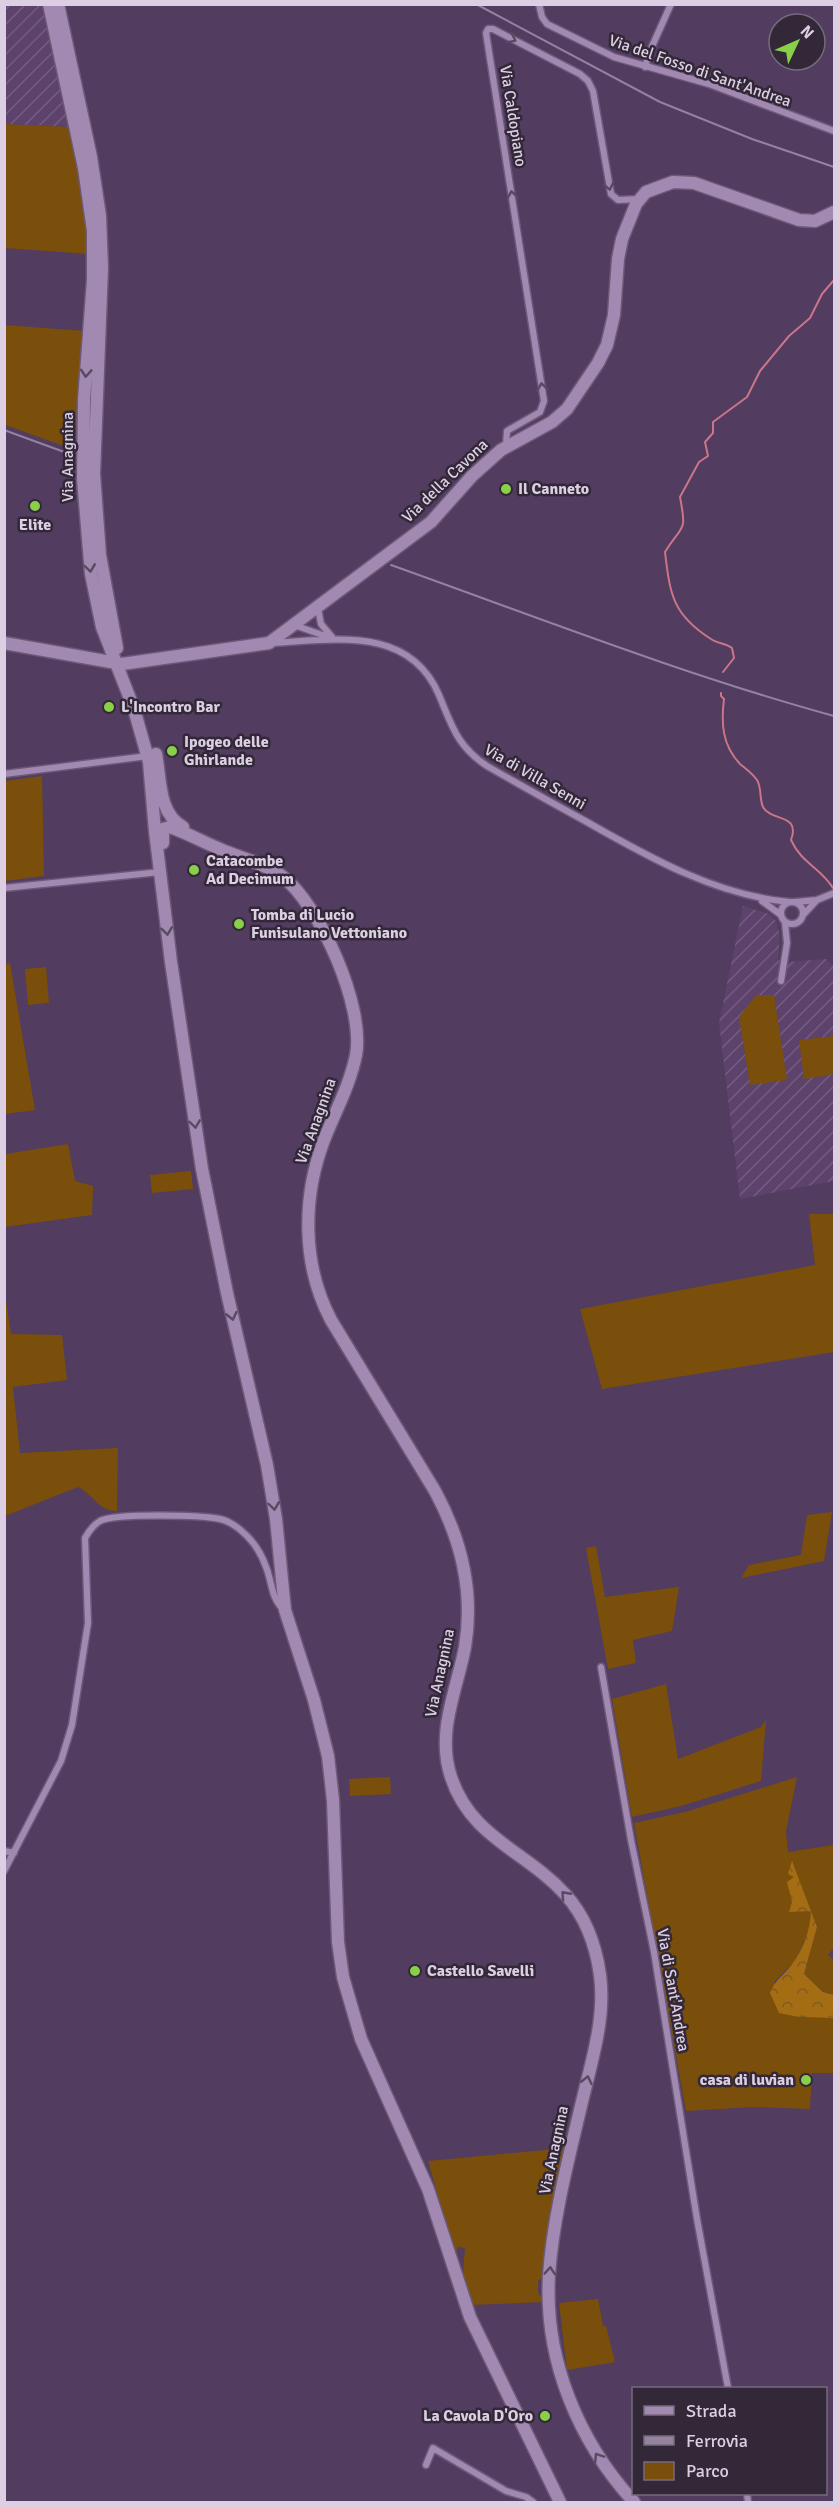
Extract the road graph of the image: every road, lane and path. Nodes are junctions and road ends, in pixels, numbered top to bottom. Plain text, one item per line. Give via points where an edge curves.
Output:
1 (49, 4) edge
2 (58, 4) edge
3 (539, 4) edge
4 (671, 4) edge
5 (645, 67) junction
6 (834, 131) edge
7 (639, 199) junction
8 (834, 212) edge
9 (506, 447) junction
10 (91, 522) junction
11 (318, 608) junction
12 (298, 627) junction
13 (334, 640) junction
14 (302, 641) junction
15 (292, 642) junction
16 (4, 643) edge
17 (269, 643) junction
18 (118, 664) junction
19 (148, 756) junction
20 (4, 774) edge
21 (209, 844) junction
22 (160, 872) junction
23 (4, 888) edge
24 (834, 893) edge
25 (759, 898) junction
26 (817, 900) junction
27 (792, 902) junction
28 (164, 904) junction
29 (804, 914) junction
30 (781, 915) junction
31 (785, 922) junction
32 (795, 925) junction
33 (788, 940) junction
34 (781, 981) dead end
35 (285, 1610) junction
36 (601, 1667) dead end
37 (4, 1851) edge
38 (14, 1853) junction
39 (4, 1871) edge
40 (728, 2387) edge
41 (426, 2464) dead end
42 (534, 2502) edge
43 (560, 2502) edge
44 (634, 2502) edge

1 -> 10 main road, Via Anagnina via 84,168 93,231 83,479
2 - 10 main road, Via Anagnina via 91,157 101,225
3 - 5 street, Via del Fosso di Sant'Andrea via 542,19 550,26 614,57
4 - 5 street
5 - 6 street, Via del Fosso di Sant'Andrea via 709,84
7 - 8 main road via 659,186 685,182 803,221 818,220
7 - 9 main road, Via della Cavona via 620,246 612,324 598,363 562,414
9 -> 7 street, Via Caldopiano via 507,431 540,412 544,401 488,29 588,81 593,90 610,194 618,200
9 - 11 main road, Via della Cavona via 477,471 431,522
10 - 18 main road, Via Anagnina via 95,601
11 - 12 main road, Via della Cavona
11 - 13 street via 321,624
12 - 13 street
12 - 14 street
12 - 15 street
12 - 17 main road, Via della Cavona
13 - 14 street, Via di Villa Senni
13 - 25 street, Via di Villa Senni via 377,643 412,659 432,682 460,742 487,766 650,857 720,888
14 - 15 street, Via di Villa Senni
15 - 17 street, Via di Villa Senni
16 - 18 main road, Via della Cavona
17 - 18 main road, Via della Cavona
18 - 19 main road, Via Anagnina
18 - 21 main road, Via Anagnina via 152,739 166,810 178,825
19 - 20 street
19 - 22 main road, Via Anagnina
21 - 28 main road, Via Anagnina via 168,827 163,830
44 -> 21 main road, Via Anagnina via 601,2463 580,2424 560,2369 549,2308 549,2270 557,2216 599,2021 601,1986 596,1953 583,1920 565,1894 489,1834 466,1808 455,1787 447,1764 446,1726 465,1647 468,1611 458,1543 435,1491 331,1320 316,1288 311,1266 311,1185 354,1065 354,1009 325,936 299,892 274,872
22 - 23 street
22 - 28 main road, Via Anagnina
24 - 26 street, Via di Villa Senni
25 - 27 street, Via di Villa Senni
25 - 30 street, Via di Villa Senni
26 - 27 street, Via di Villa Senni
26 - 29 street, Via di Villa Senni
27 - 29 street
27 - 30 street via 782,909
28 -> 35 main road, Via Anagnina via 201,1162 270,1482
29 - 32 street, Via di Villa Senni
30 - 31 street, Via di Villa Senni
31 - 32 street
31 - 33 street
32 - 33 street, Via di Villa Senni
33 - 34 street
35 - 38 street via 276,1602 257,1549 227,1521 203,1516 101,1520 85,1538 88,1623 72,1725 61,1761
35 - 43 main road, Via Anagnina via 330,1764 339,1953 351,2010 425,2182 472,2322
36 - 40 street, Via di Sant'Andrea
37 - 38 street
38 - 39 street
41 - 42 street via 433,2448 506,2491

